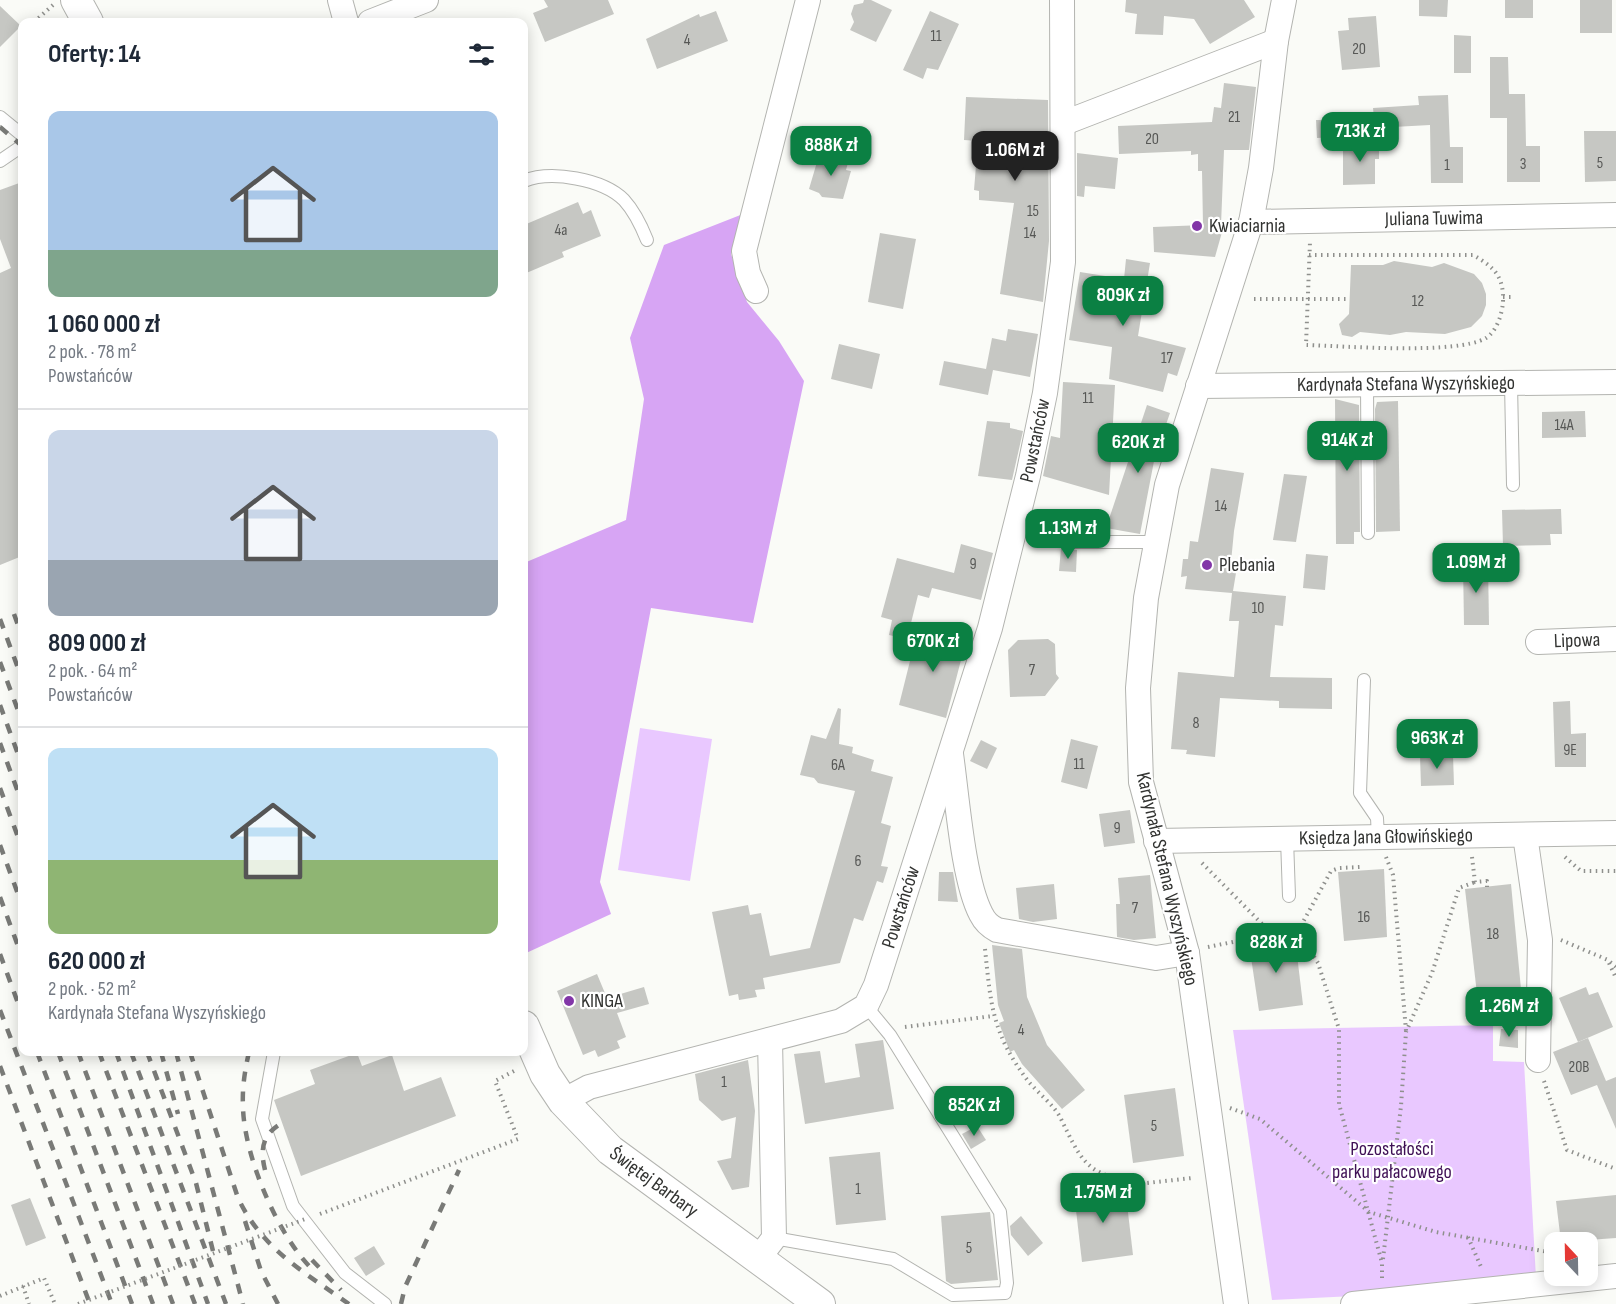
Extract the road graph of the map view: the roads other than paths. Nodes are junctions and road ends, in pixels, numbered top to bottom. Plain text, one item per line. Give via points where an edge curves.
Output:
1 (340, 0) edge
2 (426, 0) edge
3 (808, 0) edge
4 (1062, 0) edge
5 (1284, 0) edge
6 (66, 1) edge
7 (84, 18) edge
8 (345, 18) edge
9 (380, 18) edge
10 (1276, 41) junction
11 (0, 117) edge
12 (1064, 123) junction
13 (18, 132) edge
14 (18, 149) edge
15 (0, 162) edge
16 (528, 181) edge
17 (1616, 215) edge
18 (1251, 222) junction
19 (647, 240) dead end
20 (756, 291) dead end
21 (1616, 382) edge
22 (1511, 383) junction
23 (1367, 384) junction
24 (1198, 386) junction
25 (1513, 484) dead end
26 (1368, 533) dead end
27 (1069, 542) road end
28 (1156, 542) junction
29 (1616, 639) edge
30 (1538, 642) dead end
31 (1364, 680) dead end
32 (950, 749) junction
33 (1616, 833) edge
34 (1378, 837) junction
35 (1287, 839) junction
36 (1156, 841) junction
37 (1526, 846) junction
38 (1289, 896) dead end
39 (1187, 952) junction
40 (866, 1006) junction
41 (528, 1035) edge
42 (770, 1040) junction
43 (273, 1056) edge
44 (1538, 1060) road end
45 (563, 1101) junction
46 (766, 1248) junction
47 (1616, 1276) edge
48 (385, 1304) edge
49 (820, 1304) edge
50 (1236, 1304) edge
51 (1353, 1304) edge

1 - 8 street
2 - 9 street
3 - 20 street via 744,251
4 - 12 street, Powstańców
5 - 10 street, Kardynała Stefana Wyszyńskiego
6 - 7 street
10 - 12 street
10 - 18 street, Kardynała Stefana Wyszyńskiego via 1262,168
11 - 13 lane
12 - 32 street, Powstańców via 1063,262 1045,393 990,628
14 - 15 lane
16 - 19 lane via 567,176 596,184 623,199 639,219
17 - 18 street, Juliana Tuwima
18 - 24 street, Kardynała Stefana Wyszyńskiego
21 - 22 street, Kardynała Stefana Wyszyńskiego
22 - 23 street, Kardynała Stefana Wyszyńskiego
22 - 25 lane
23 - 24 street, Kardynała Stefana Wyszyńskiego
23 - 26 lane
24 - 28 street, Kardynała Stefana Wyszyńskiego via 1167,485
27 - 28 lane
28 - 36 street, Kardynała Stefana Wyszyńskiego via 1146,598 1138,688 1141,782
29 - 30 street, Lipowa
31 - 34 lane via 1360,793 1377,818
32 - 39 street via 970,883 988,925 997,930 1156,958
32 - 40 street, Powstańców
33 - 37 street, Księdza Jana Głowińskiego
34 - 35 street, Księdza Jana Głowińskiego
34 - 37 street, Księdza Jana Głowińskiego via 1469,836
35 - 36 street, Księdza Jana Głowińskiego
35 - 38 lane
36 - 39 street, Kardynała Stefana Wyszyńskiego
37 - 44 street via 1540,940
39 - 50 street, Kardynała Stefana Wyszyńskiego
40 - 42 street via 841,1021
40 - 46 lane via 890,1035 1000,1212 1005,1293 953,1295 893,1259
41 - 45 street, Świętej Barbary via 545,1074
42 - 45 street via 589,1087
42 - 46 street
43 - 48 lane via 261,1119 293,1206 345,1273
45 - 46 street, Świętej Barbary via 610,1150
46 - 49 street, Świętej Barbary
47 - 51 street

